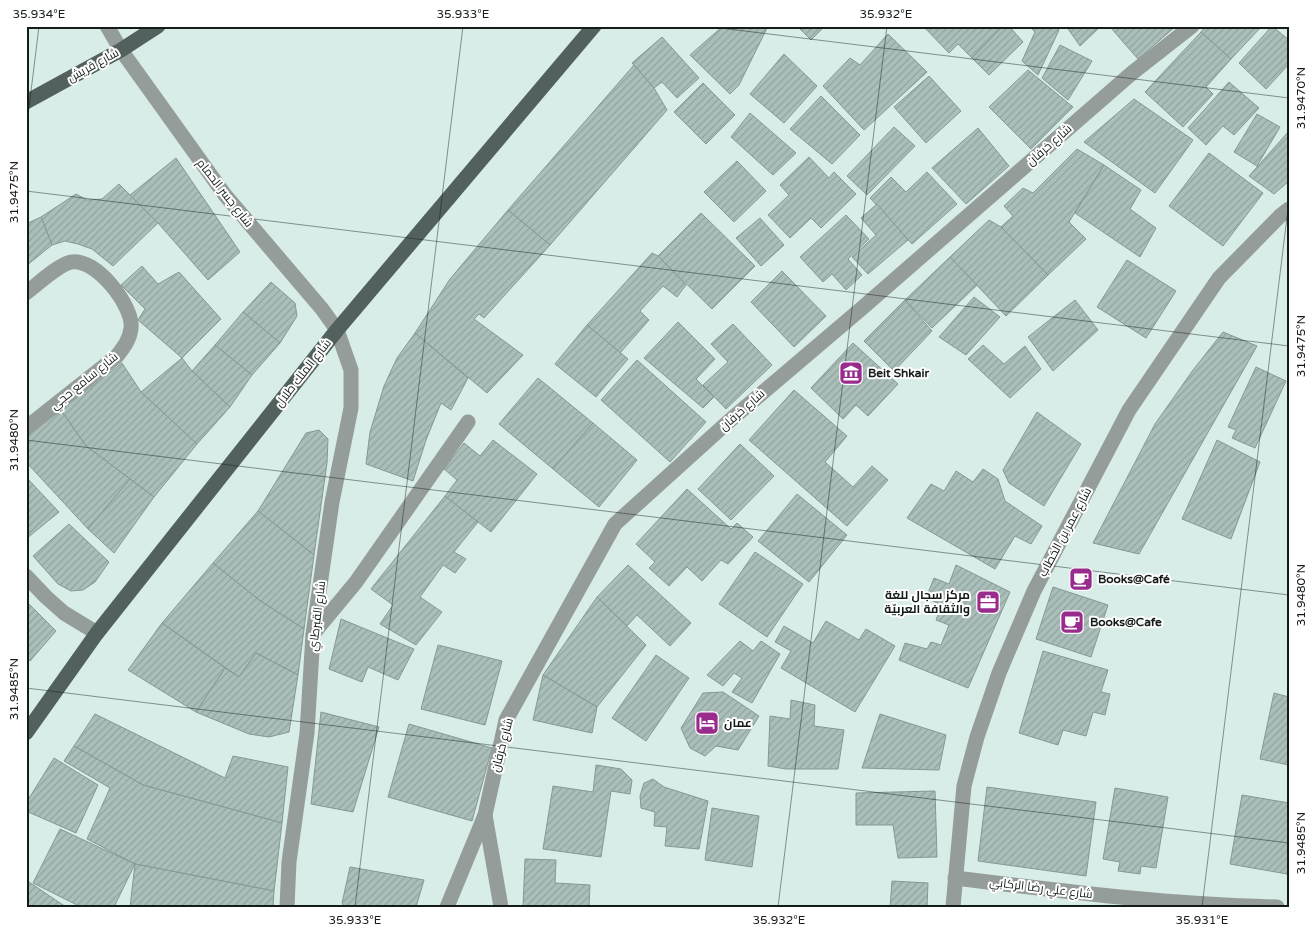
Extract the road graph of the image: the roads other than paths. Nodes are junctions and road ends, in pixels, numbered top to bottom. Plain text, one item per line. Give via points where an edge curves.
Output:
1 (107, 26) edge
2 (158, 26) edge
3 (594, 26) edge
4 (1192, 26) edge
5 (121, 50) junction
6 (26, 102) edge
7 (1289, 209) edge
8 (26, 293) edge
9 (337, 330) junction
10 (468, 422) dead end
11 (26, 428) edge
12 (26, 576) edge
13 (97, 633) junction
14 (313, 634) junction
15 (26, 733) edge
16 (485, 815) junction
17 (955, 878) junction
18 (286, 907) edge
19 (447, 907) edge
20 (502, 907) edge
21 (953, 907) edge
22 (1277, 907) edge

1 - 5 street, شارع جسر الحمام
2 - 5 main road, شارع قريش
3 - 9 main road, شارع الملك طلال
4 - 16 street, شارع خرفان via 1124,79 615,524 506,720
5 - 6 main road, شارع قريش
5 - 9 street, شارع جسر الحمام via 225,196
7 - 17 street, شارع عمر بن الخطاب via 1219,278 1129,410 1034,591 999,673 977,736 964,786
8 - 11 street, شارع سامع حجي via 59,268 72,262 86,264 102,274 128,309 132,327 127,343 117,356
9 - 13 main road, شارع الملك طلال
9 - 14 street, شارع القبرطاي via 351,370 351,408 332,502
10 - 14 street via 356,582
12 - 13 street via 64,613
13 - 15 main road, شارع الملك طلال
14 - 18 street, شارع القبرطاي via 307,733
16 - 19 street, شارع خرفان
16 - 20 street
17 - 21 street, شارع عمر بن الخطاب
17 - 22 street, شارع علي رضا الركابي via 1112,897

